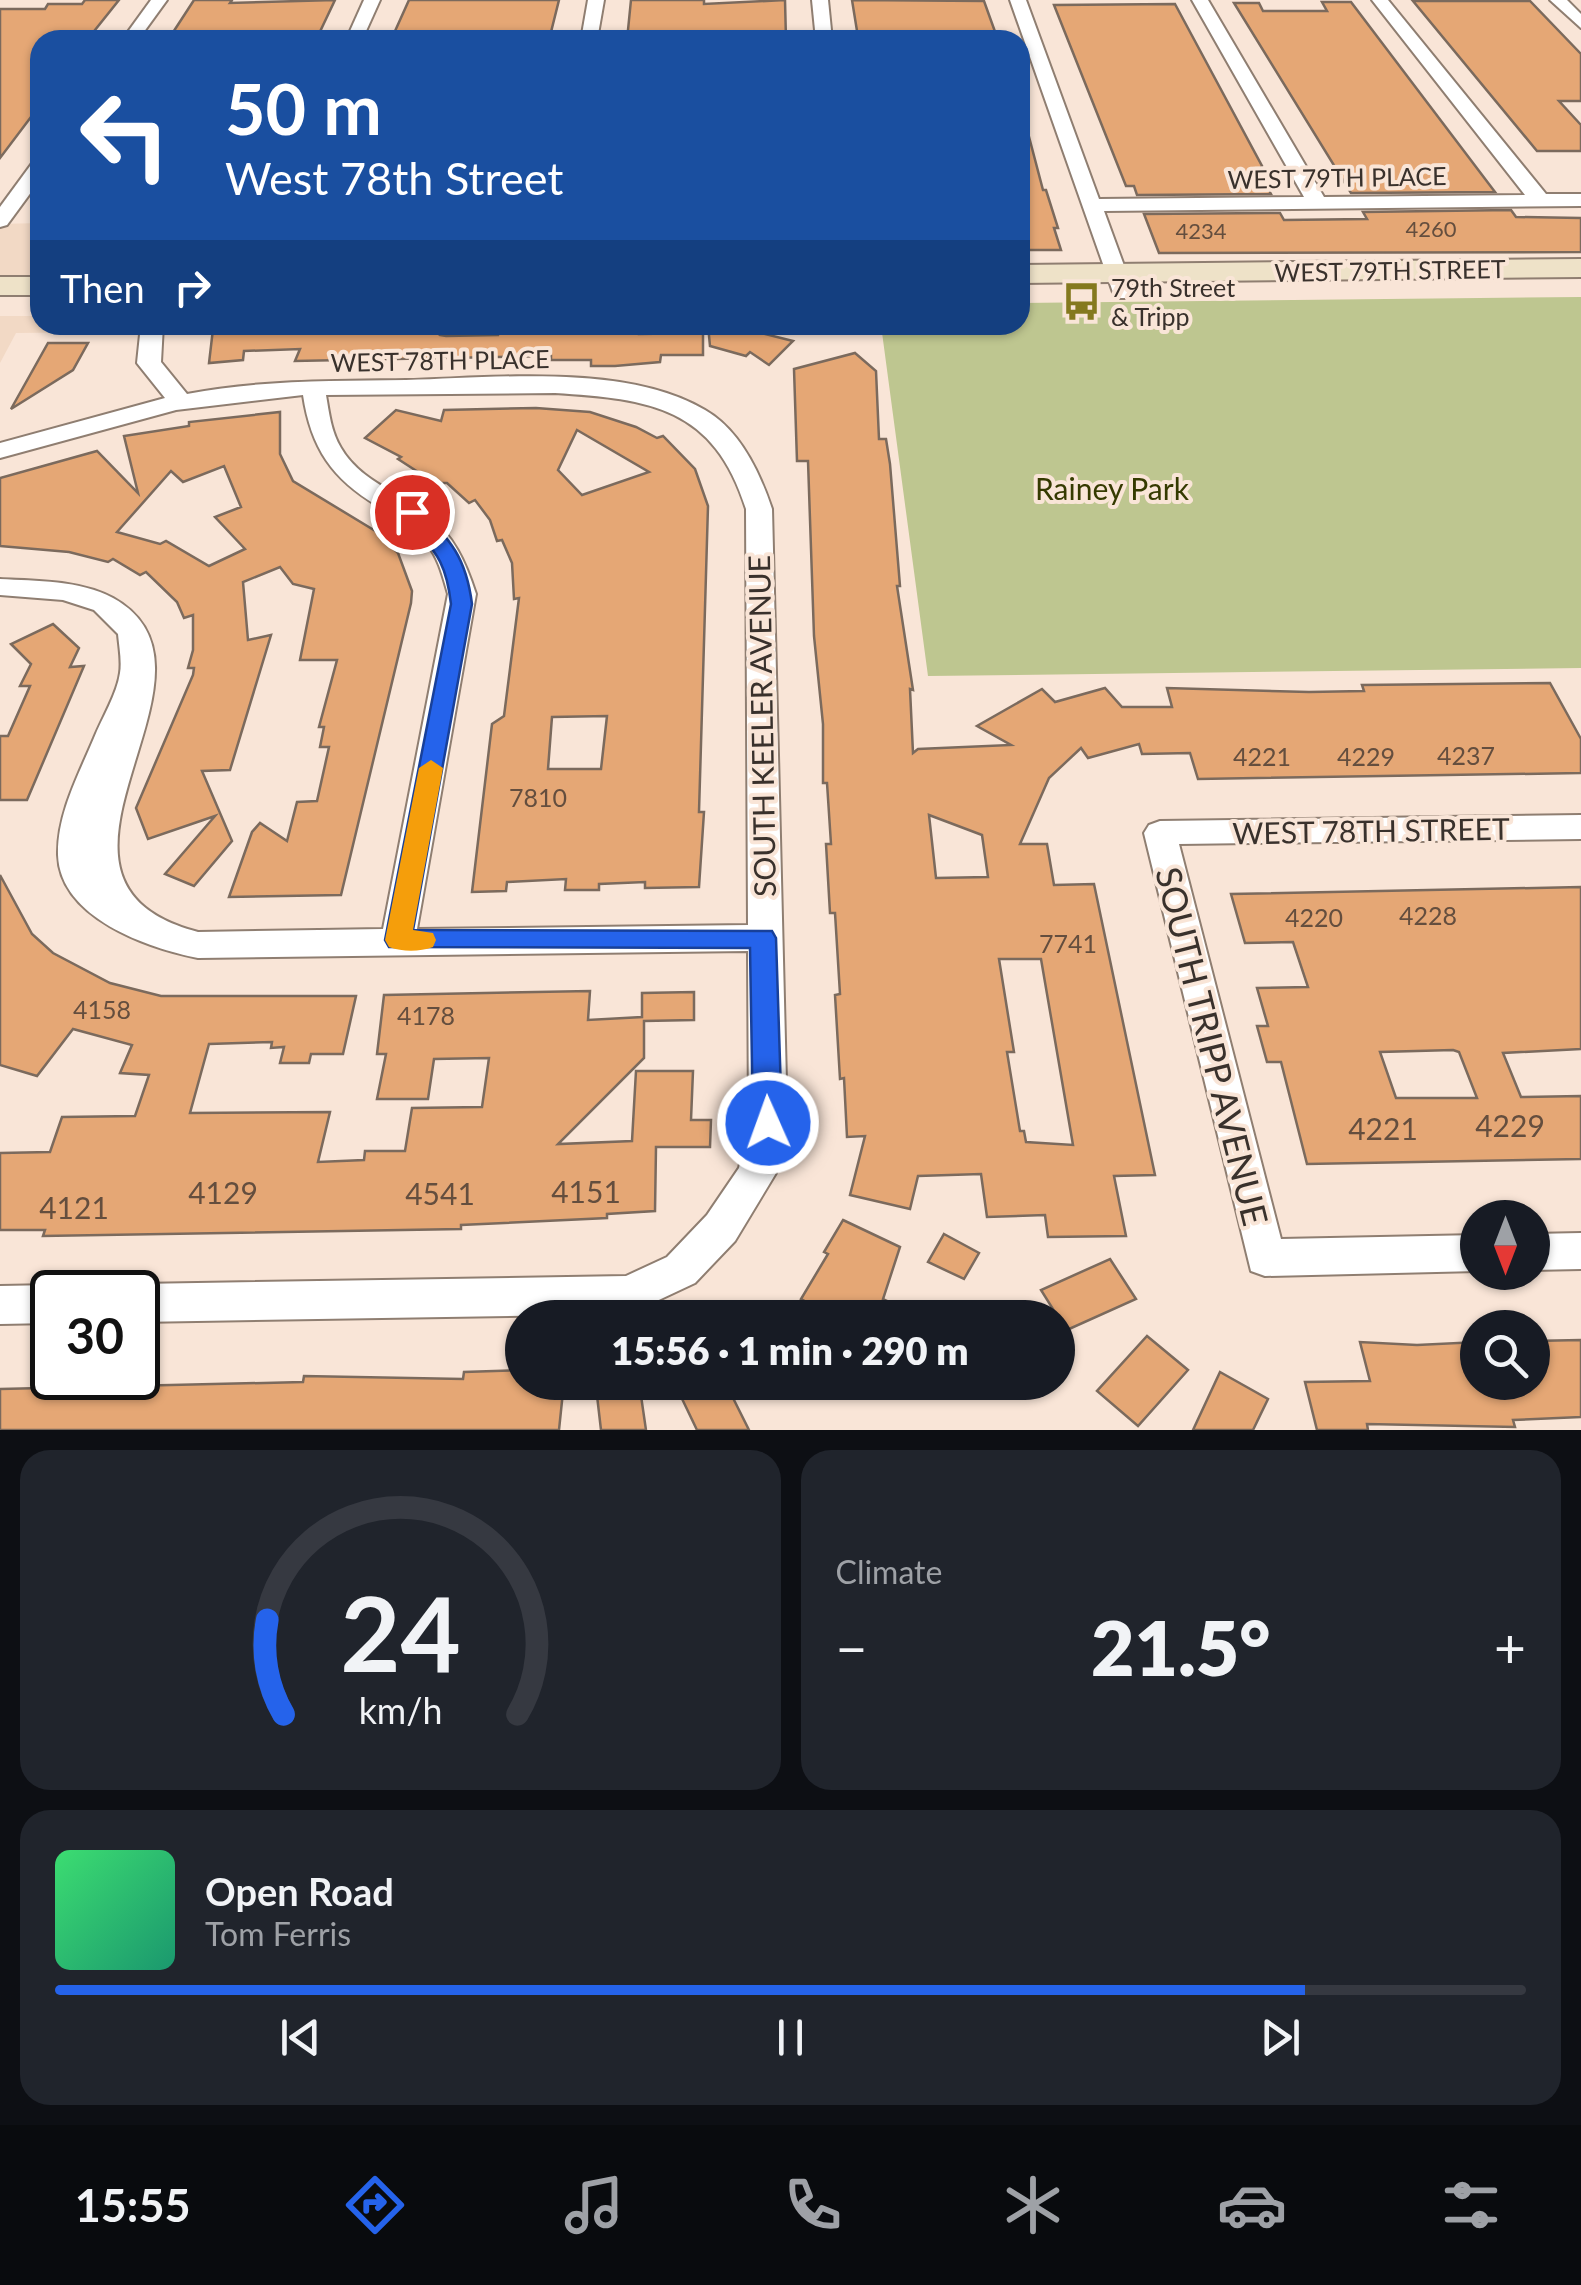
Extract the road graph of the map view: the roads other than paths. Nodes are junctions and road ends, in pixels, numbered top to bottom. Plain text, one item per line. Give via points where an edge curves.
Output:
1 (159, 0) edge
2 (372, 0) edge
3 (596, 0) edge
4 (820, 0) edge
5 (1018, 0) edge
6 (1200, 0) edge
7 (1380, 0) edge
8 (1558, 0) edge
9 (1581, 23) edge
10 (137, 30) edge
11 (358, 30) edge
12 (591, 30) edge
13 (823, 30) edge
14 (1029, 30) edge
15 (1030, 33) edge
16 (30, 180) edge
17 (1540, 200) junction
18 (1581, 200) edge
19 (1317, 202) junction
20 (1093, 205) junction
21 (0, 222) edge
22 (1581, 268) edge
23 (1030, 275) edge
24 (1120, 283) junction
25 (0, 286) edge
26 (30, 286) edge
27 (1581, 288) edge
28 (1030, 294) edge
29 (0, 308) edge
30 (30, 308) edge
31 (151, 335) edge
32 (149, 363) junction
33 (314, 388) junction
34 (181, 402) junction
35 (696, 414) joint
36 (118, 415) junction
37 (0, 452) edge
38 (0, 587) edge
39 (1581, 827) edge
40 (1160, 833) joint
41 (763, 938) junction
42 (398, 940) junction
43 (1550, 1252) edge
44 (1581, 1252) edge
45 (1460, 1254) edge
46 (160, 1303) edge
47 (30, 1304) edge
48 (0, 1305) edge

1 - 10 street
2 - 11 street
3 - 12 street
4 - 13 street
5 - 14 street
6 - 19 street
7 - 17 street
8 - 9 street
15 - 20 street
16 - 21 street
17 - 18 street, WEST 79TH PLACE
17 - 19 street, WEST 79TH PLACE
19 - 20 street, WEST 79TH PLACE
20 - 24 street
22 - 24 main road, WEST 79TH STREET
23 - 24 main road, WEST 79TH STREET
24 - 27 main road, WEST 79TH STREET
24 - 28 main road, WEST 79TH STREET
25 - 26 main road
29 - 30 main road
31 - 32 street
32 - 34 street
32 - 36 street
33 - 34 street, WEST 78TH PLACE
33 - 35 street, WEST 78TH PLACE via 556,385 619,392
33 - 42 street via 330,451 358,480 412,512 447,550 462,594
34 - 36 street, WEST 78TH PLACE
35 - 41 street, SOUTH KEELER AVENUE via 751,480 758,508
36 - 37 street, WEST 78TH PLACE
38 - 42 street via 66,592 104,604 132,632 135,673 79,815 74,857 98,901 141,929 198,945
39 - 40 street, WEST 78TH STREET
40 - 45 street, SOUTH TRIPP AVENUE via 1265,1258
41 - 42 street
41 - 46 street, SOUTH KEELER AVENUE via 768,1123 756,1173 722,1228 681,1270 629,1294
43 - 44 street
47 - 48 street

